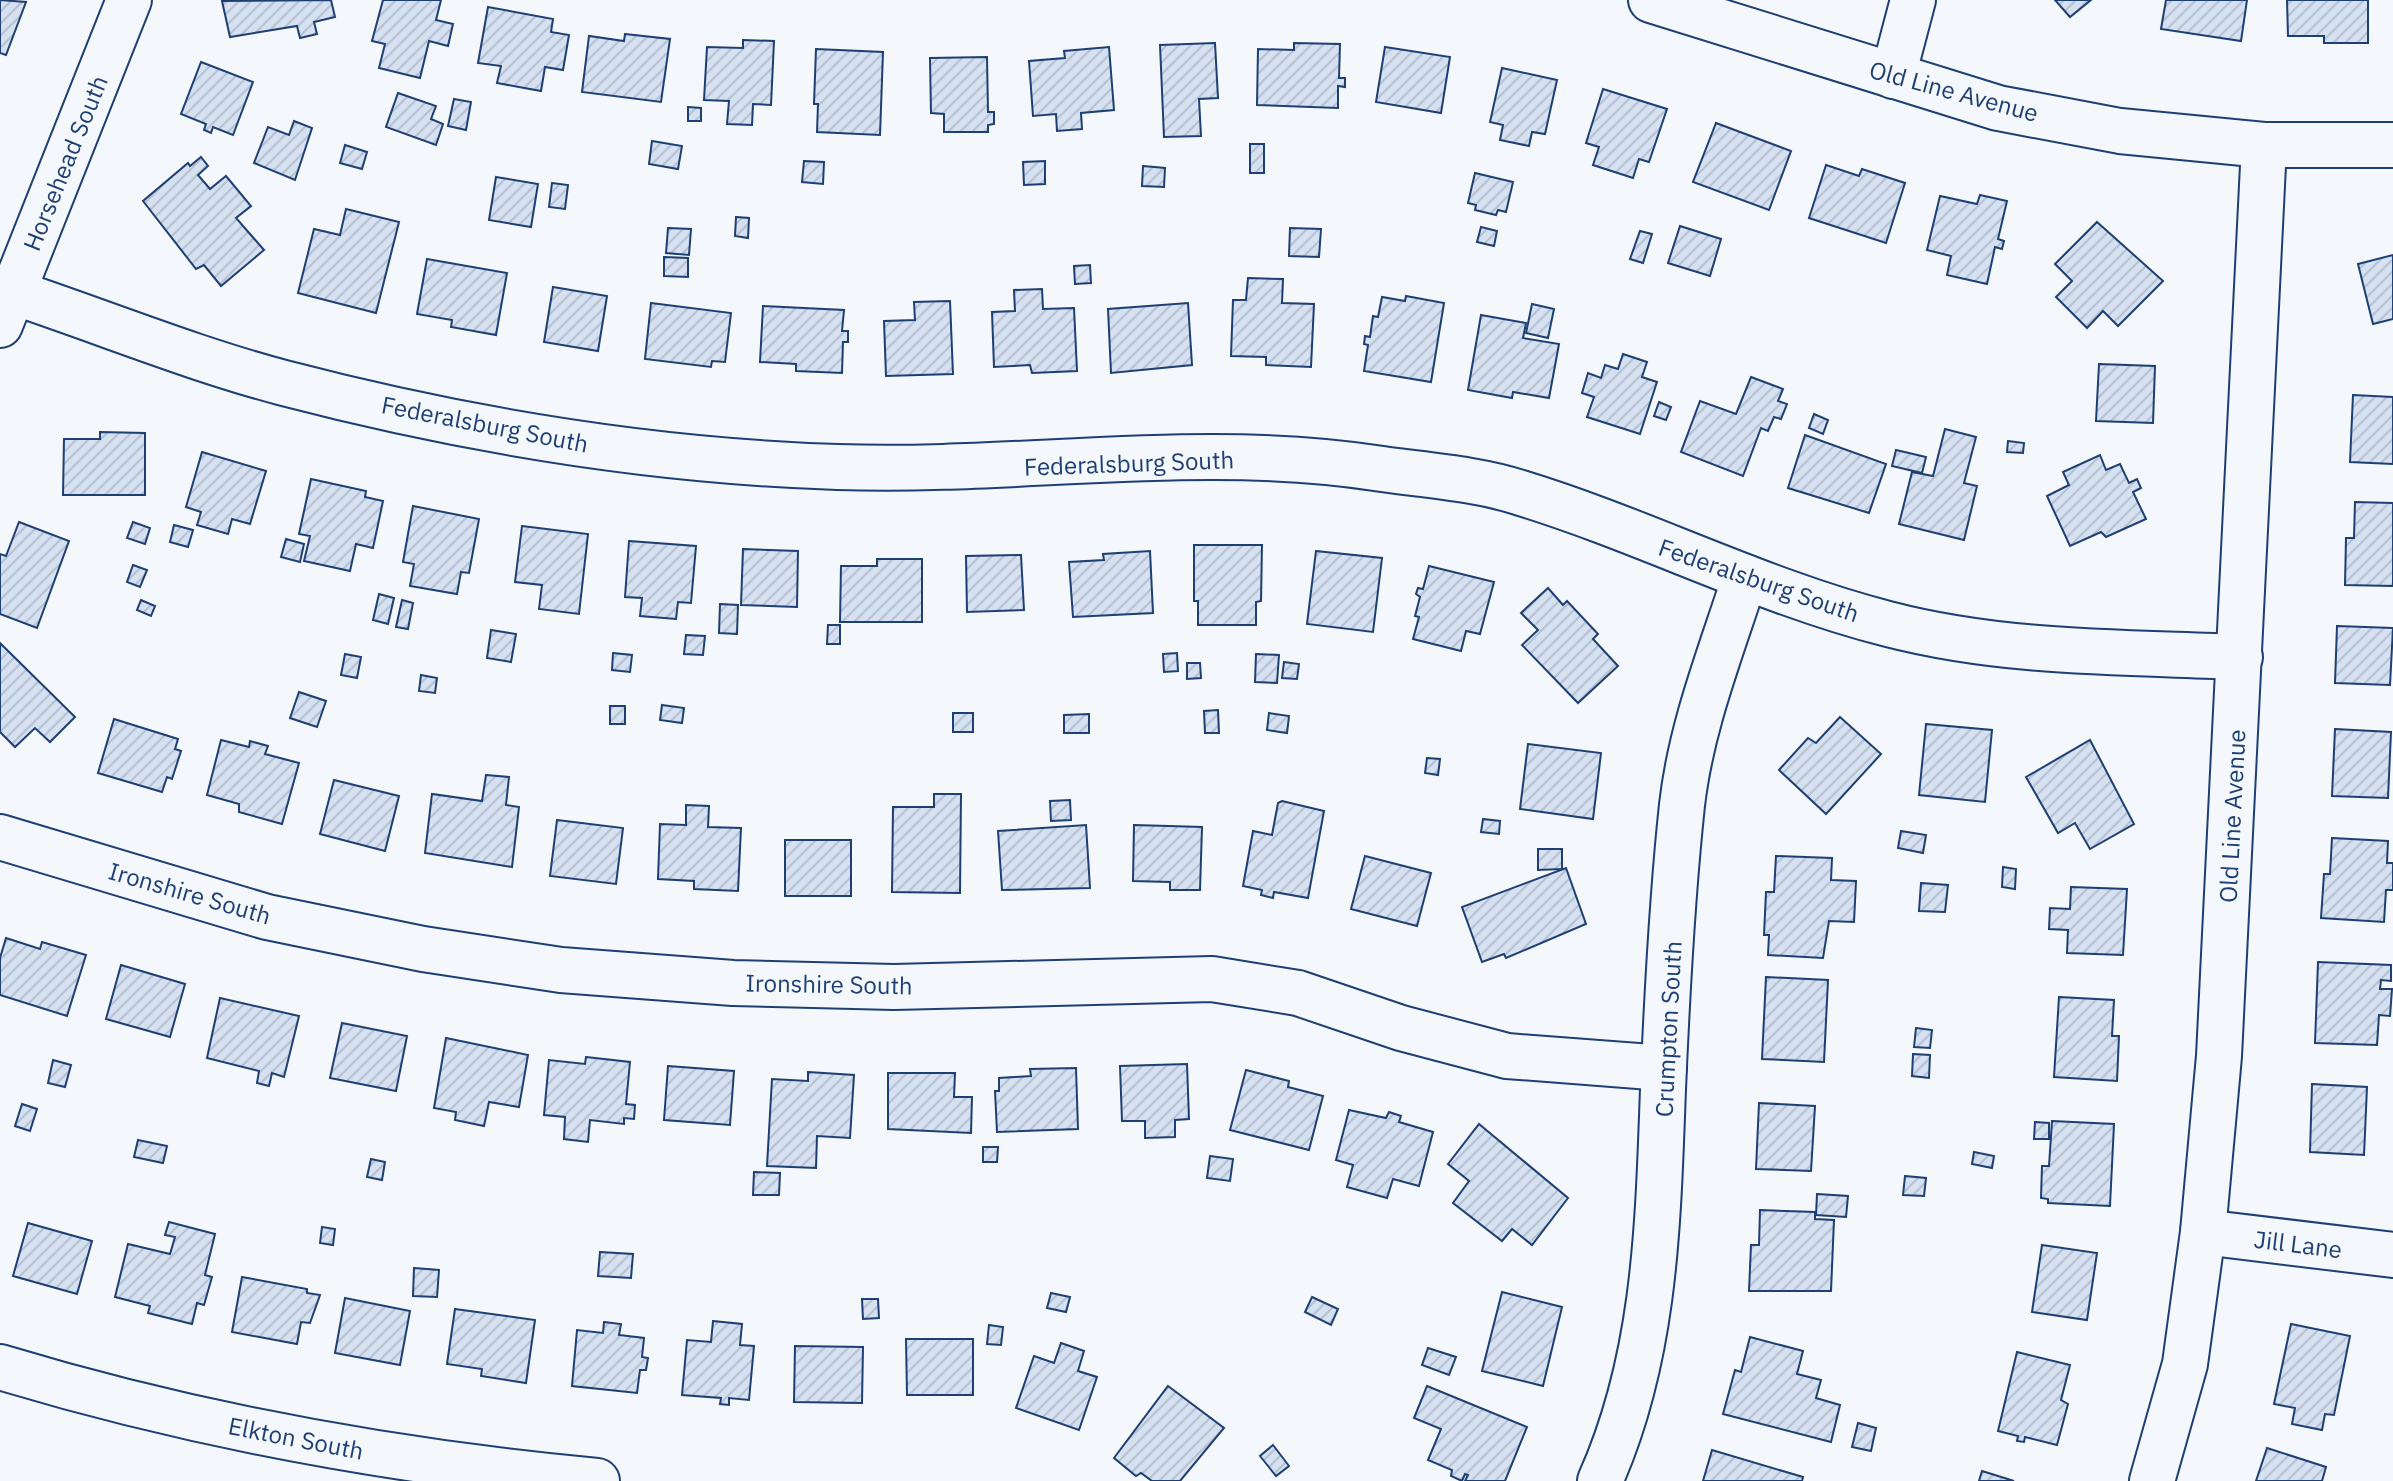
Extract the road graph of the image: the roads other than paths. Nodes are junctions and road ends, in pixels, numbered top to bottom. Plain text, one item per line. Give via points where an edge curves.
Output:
1 (129, 0) edge
2 (1651, 0) edge
3 (1913, 0) edge
4 (1893, 76) junction
5 (2264, 145) junction
6 (2393, 145) edge
7 (6, 309) edge
8 (1745, 577) junction
9 (2240, 657) junction
10 (0, 837) edge
11 (1664, 1068) junction
12 (2203, 1232) junction
13 (2393, 1255) edge
14 (0, 1367) edge
15 (597, 1481) edge
16 (1600, 1481) edge
17 (2152, 1481) edge

1 - 7 street, Horsehead South
2 - 4 street, Old Line Avenue
3 - 4 street
4 - 5 street, Old Line Avenue via 1998,108 2120,131
5 - 6 street, Old Line Avenue
5 - 9 street, Old Line Avenue
7 - 8 street, Federalsburg South via 281,383 473,425 648,453 837,467 1015,467 1212,457 1366,466 1517,491
8 - 9 street, Federalsburg South via 1887,624 2006,648
8 - 11 street, Crumpton South via 1700,715 1683,803
9 - 12 street, Old Line Avenue via 2219,1056
10 - 11 street, Ironshire South via 267,917 561,970 733,983 894,987 1212,979 1298,993 1507,1056
11 - 16 street, Crumpton South via 1657,1261 1639,1369
12 - 13 street, Jill Lane
12 - 17 street, Old Line Avenue via 2185,1364
14 - 15 street, Elkton South via 103,1398 288,1438 475,1469

